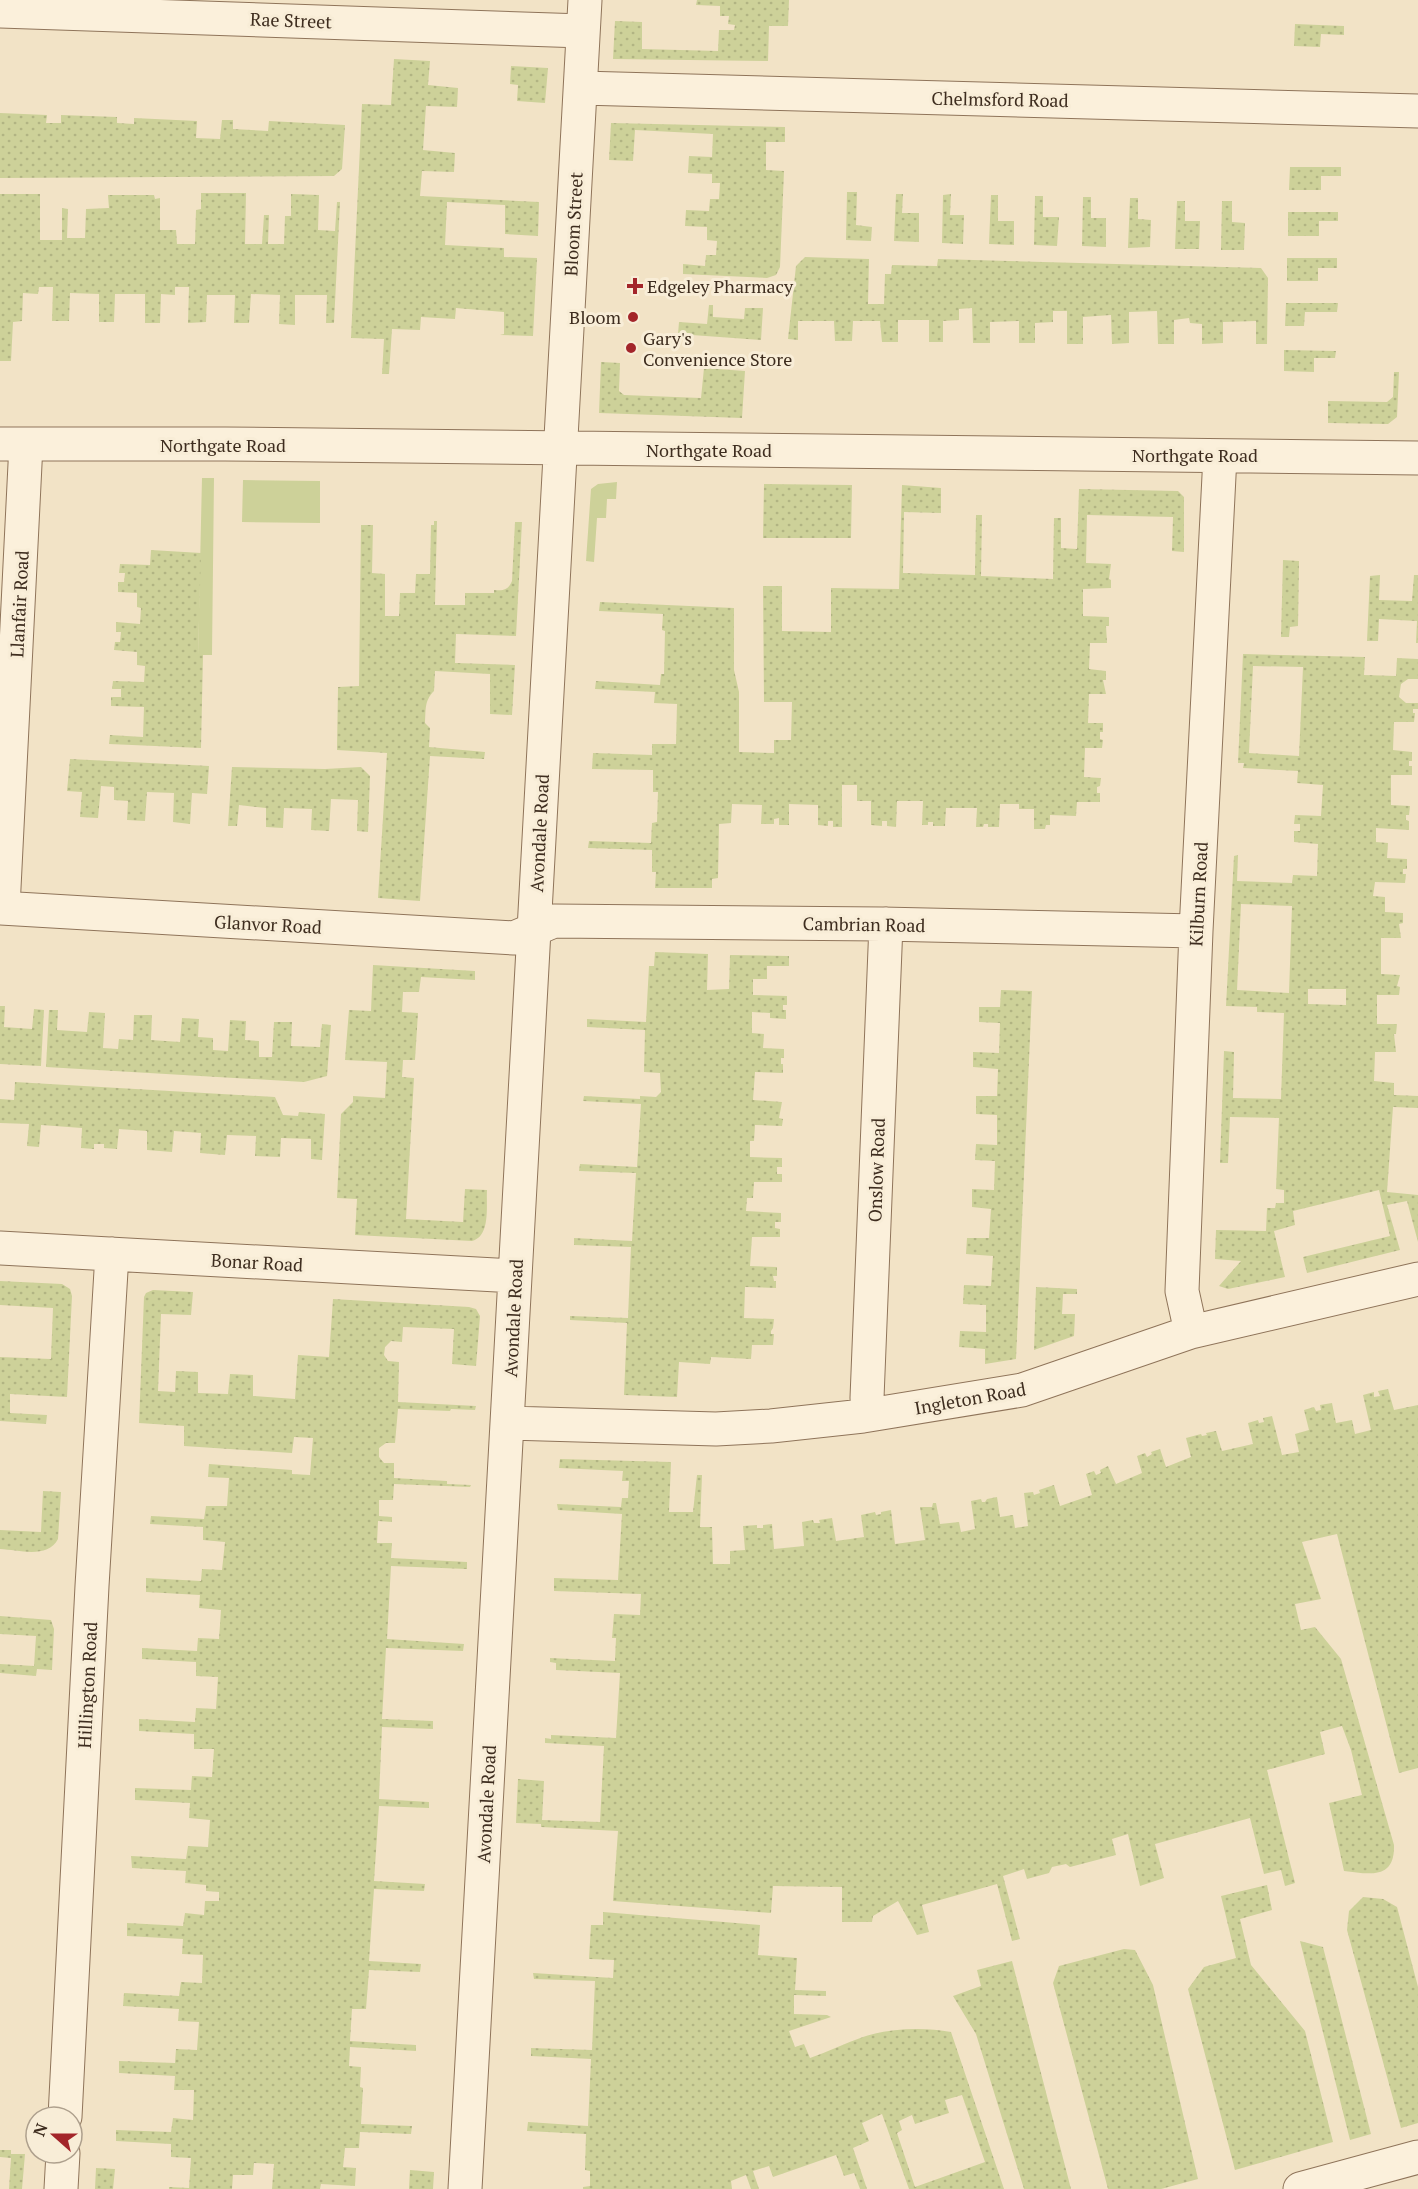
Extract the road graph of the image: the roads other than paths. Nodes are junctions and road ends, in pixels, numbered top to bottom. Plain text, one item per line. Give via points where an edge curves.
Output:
1 (0, 11) edge
2 (584, 16) edge
3 (581, 88) junction
4 (1418, 111) edge
5 (13, 444) edge
6 (560, 448) junction
7 (1220, 456) junction
8 (1418, 458) edge
9 (2, 908) edge
10 (886, 924) junction
11 (534, 928) junction
12 (1196, 931) junction
13 (0, 1248) edge
14 (112, 1254) junction
15 (515, 1276) junction
16 (1418, 1279) edge
17 (1191, 1332) junction
18 (870, 1414) junction
19 (507, 1423) junction
20 (66, 2105) edge
21 (1418, 2157) edge
22 (62, 2165) edge
23 (61, 2189) edge
24 (465, 2189) edge
25 (1300, 2189) edge

1 - 2 street, Rae Street
2 - 3 street, Bloom Street
3 - 4 street, Chelmsford Road
3 - 6 street, Bloom Street
5 - 6 street, Northgate Road
5 - 9 street, Llanfair Road
6 - 7 street, Northgate Road
6 - 11 street, Avondale Road
7 - 8 street, Northgate Road
7 - 12 street, Kilburn Road
9 - 11 street, Glanvor Road via 514,938
10 - 11 street, Cambrian Road via 554,921
10 - 12 street, Cambrian Road
10 - 18 street, Onslow Road via 867,1398
11 - 15 street, Avondale Road
12 - 17 street, Kilburn Road via 1182,1291
13 - 14 street, Bonar Road
14 - 15 street, Bonar Road
14 - 20 street, Hillington Road
15 - 19 street, Avondale Road
16 - 17 street, Ingleton Road
17 - 18 street, Ingleton Road via 1022,1390
18 - 19 street, Ingleton Road via 716,1429
19 - 24 street, Avondale Road
21 - 25 street
22 - 23 street

